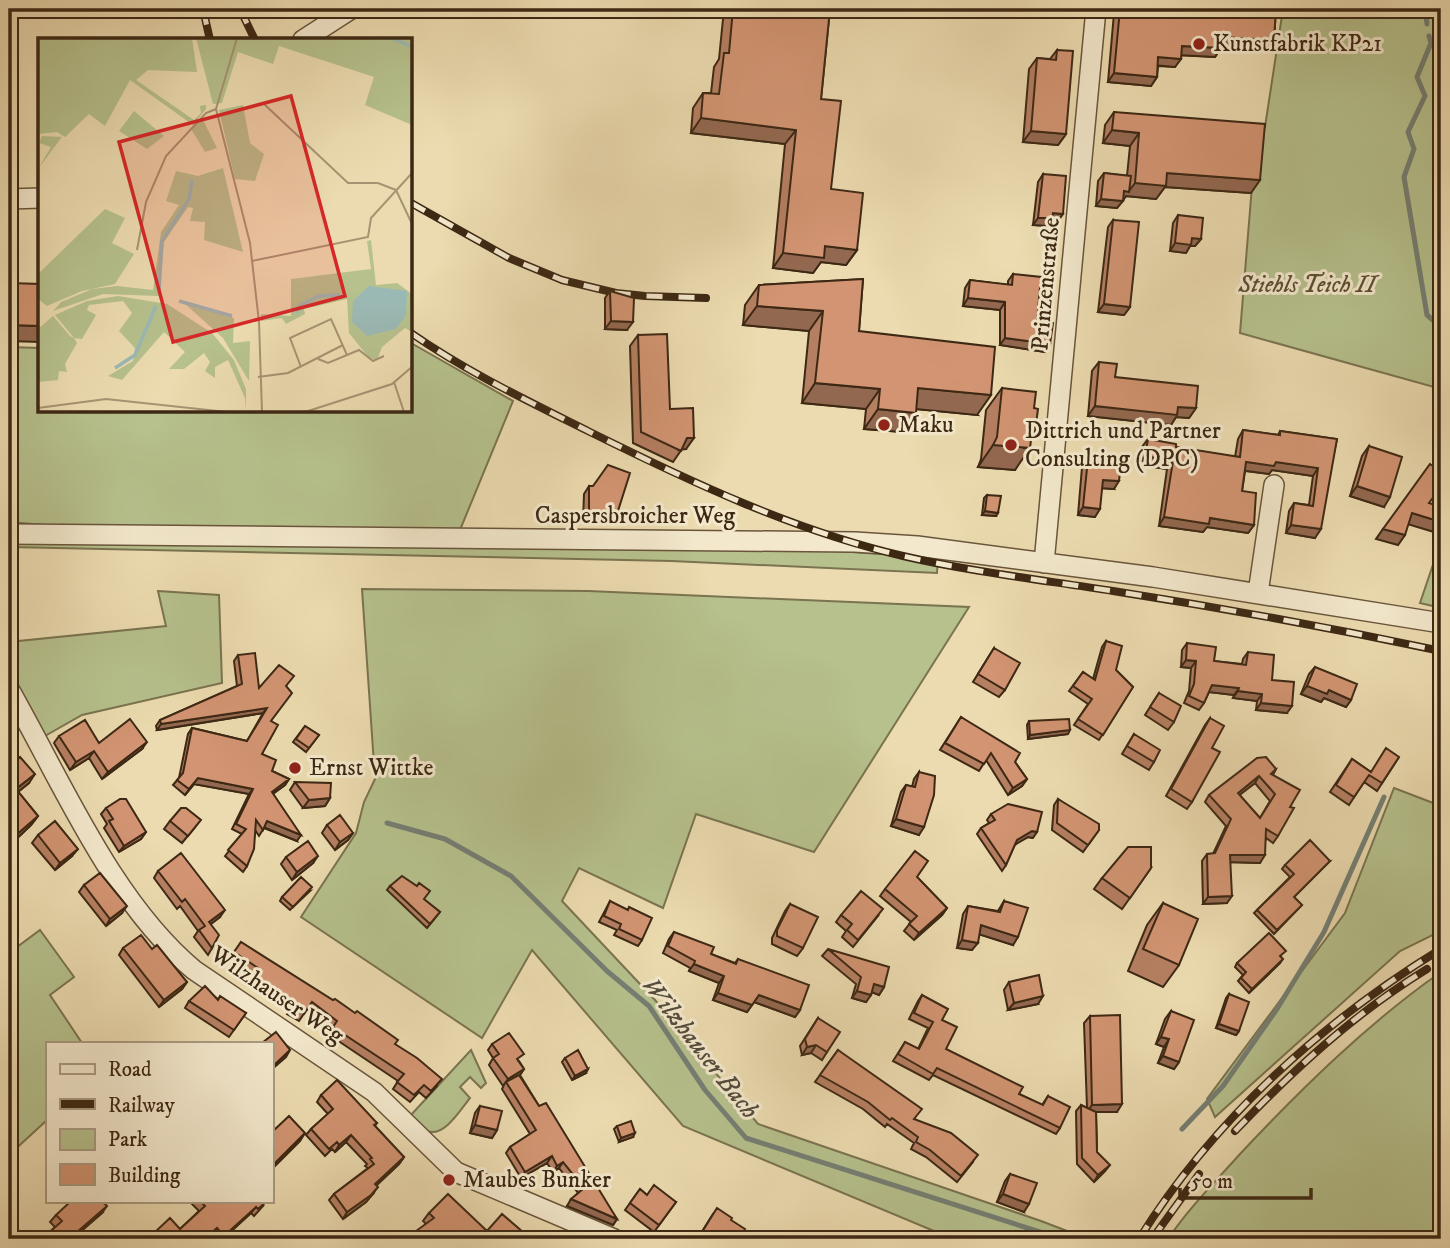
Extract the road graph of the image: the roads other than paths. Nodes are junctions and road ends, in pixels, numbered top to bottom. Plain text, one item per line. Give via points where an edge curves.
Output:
1 (351, 9) edge
2 (1096, 9) edge
3 (306, 38) edge
4 (38, 198) edge
5 (10, 199) edge
6 (1274, 485) dead end
7 (9, 534) edge
8 (1044, 563) junction
9 (1258, 593) junction
10 (1441, 623) edge
11 (9, 689) edge
12 (614, 1239) edge

1 - 3 street
2 - 8 street, Prinzenstraße
4 - 5 street
6 - 9 street
7 - 8 street, Caspersbroicher Weg via 856,542
8 - 9 street, Caspersbroicher Weg
9 - 10 street, Caspersbroicher Weg
11 - 12 street, Wilzhauser Weg via 107,864 177,956 374,1092 456,1172

